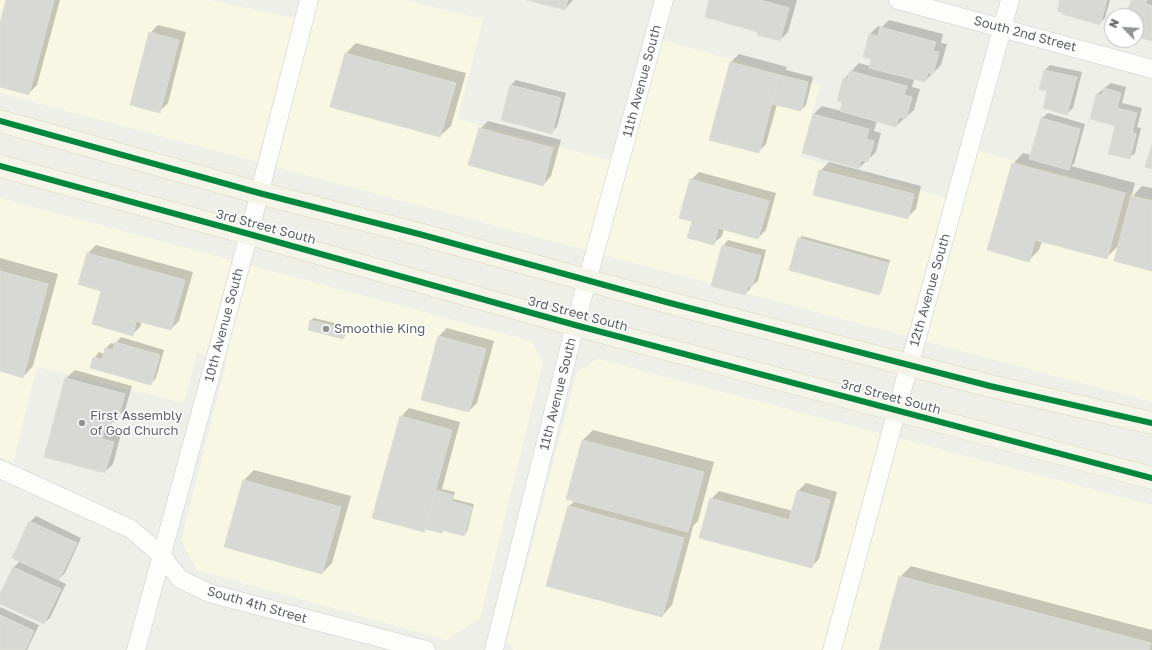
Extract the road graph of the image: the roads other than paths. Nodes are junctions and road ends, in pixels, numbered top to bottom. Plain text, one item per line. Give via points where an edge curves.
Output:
1 (309, 0) edge
2 (664, 0) edge
3 (898, 0) edge
4 (1010, 0) edge
5 (1002, 28) junction
6 (1152, 69) edge
7 (0, 121) edge
8 (0, 166) edge
9 (259, 193) junction
10 (249, 234) junction
11 (588, 280) junction
12 (575, 325) junction
13 (909, 365) junction
14 (897, 410) junction
15 (1152, 423) edge
16 (0, 470) edge
17 (1152, 478) edge
18 (161, 556) junction
19 (136, 650) edge
20 (426, 650) edge
21 (494, 650) edge
22 (832, 650) edge

1 - 9 street, 10th Avenue South
2 - 11 street, 11th Avenue South
3 - 5 street, South 2nd Street
4 - 5 street, 12th Avenue South
5 - 6 street, South 2nd Street
5 - 13 street, 12th Avenue South
7 - 9 main road
8 - 10 main road, 3rd Street South
9 - 10 street, 10th Avenue South
9 - 11 main road
10 - 12 main road, 3rd Street South
10 - 18 street, 10th Avenue South
11 - 12 street, 11th Avenue South
11 - 13 main road
12 - 14 main road, 3rd Street South
12 - 21 street, 11th Avenue South
13 - 14 street, 12th Avenue South
13 - 15 main road
14 - 17 main road, 3rd Street South
14 - 22 street, 12th Avenue South
16 - 18 street, South 4th Street via 131,529
18 - 19 street, 10th Avenue South
18 - 20 street, South 4th Street via 180,579 209,593

